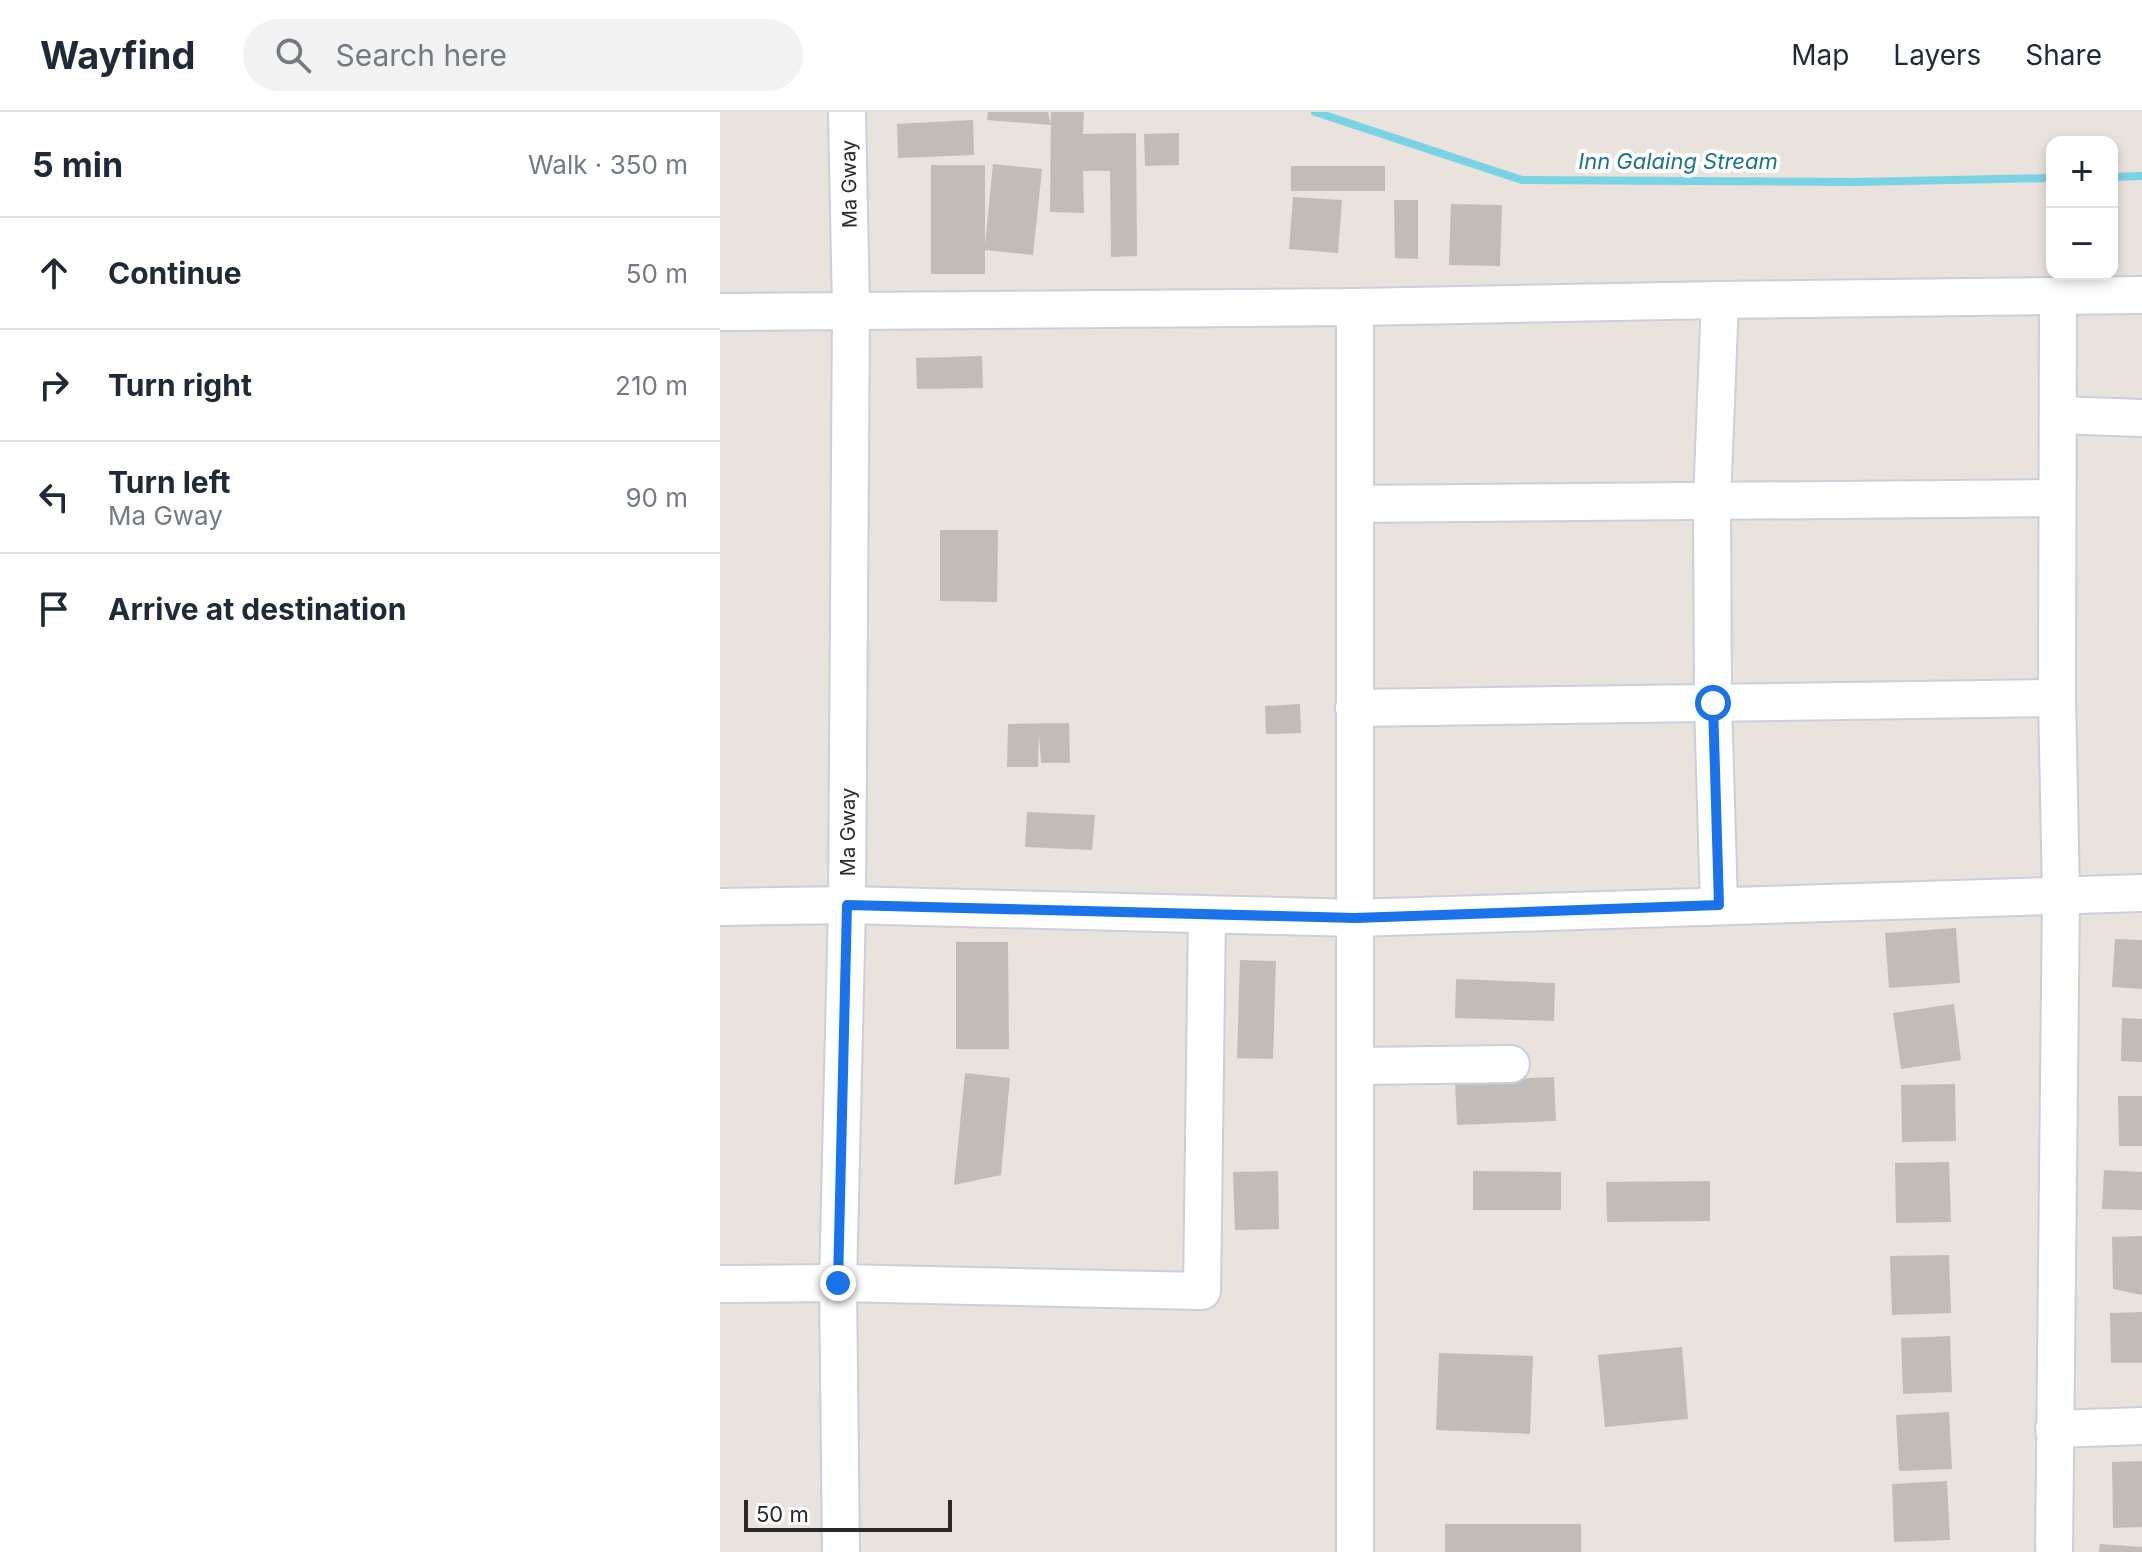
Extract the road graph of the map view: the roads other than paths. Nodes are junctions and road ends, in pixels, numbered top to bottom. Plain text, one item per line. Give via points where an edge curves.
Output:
1 (847, 112) edge
2 (2142, 295) edge
3 (2058, 296) junction
4 (1720, 300) junction
5 (1355, 307) junction
6 (851, 309) junction
7 (720, 312) edge
8 (2058, 415) junction
9 (2142, 418) edge
10 (2057, 498) junction
11 (1712, 500) junction
12 (1355, 504) junction
13 (2057, 698) junction
14 (1713, 703) junction
15 (1354, 708) junction
16 (2061, 893) junction
17 (2142, 893) edge
18 (847, 905) junction
19 (1719, 905) junction
20 (720, 907) edge
21 (1207, 915) junction
22 (1355, 918) junction
23 (1511, 1064) dead end
24 (1355, 1066) junction
25 (838, 1283) junction
26 (720, 1284) edge
27 (2142, 1426) edge
28 (2054, 1429) junction
29 (841, 1552) edge
30 (1355, 1552) edge
31 (2054, 1552) edge

1 - 6 street, Ma Gway
2 - 3 street
3 - 4 street
3 - 8 street
4 - 5 street
4 - 11 street
5 - 6 street
5 - 12 street
6 - 7 street
6 - 18 street, Ma Gway
8 - 9 street
8 - 10 street
10 - 11 street
10 - 13 street
11 - 12 street
11 - 14 street
12 - 15 street
13 - 14 street
13 - 16 street
14 - 15 street
14 - 19 street
15 - 22 street
16 - 17 street
16 - 19 street
16 - 28 street
18 - 20 street
18 - 21 street
18 - 25 street, Ma Gway
19 - 22 street
21 - 22 street
21 - 25 street via 1202,1291
22 - 24 street
23 - 24 street
24 - 30 street
25 - 26 street
25 - 29 street, Ma Gway
27 - 28 street
28 - 31 street

